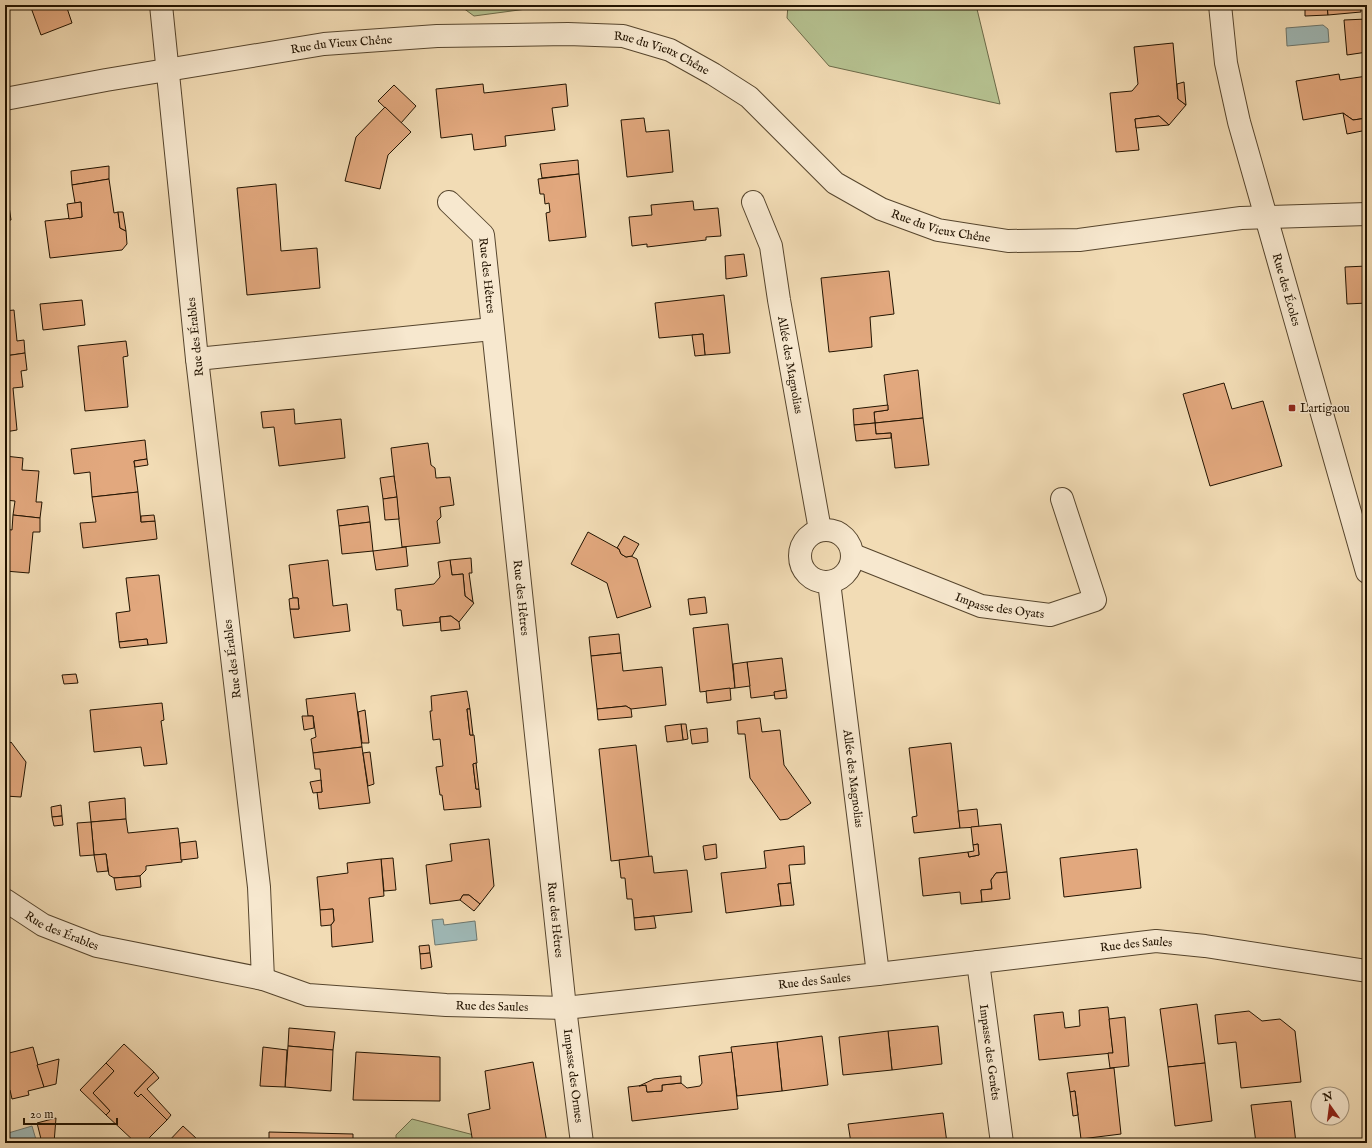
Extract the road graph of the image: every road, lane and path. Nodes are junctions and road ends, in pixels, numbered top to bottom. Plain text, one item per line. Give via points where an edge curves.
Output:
1 (161, 5) edge
2 (1220, 5) edge
3 (168, 70) junction
4 (5, 99) edge
5 (448, 202) dead end
6 (753, 202) dead end
7 (1367, 214) edge
8 (1267, 217) junction
9 (492, 329) junction
10 (197, 359) junction
11 (1062, 499) dead end
12 (820, 530) junction
13 (853, 555) junction
14 (1367, 572) edge
15 (829, 582) junction
16 (5, 900) edge
17 (978, 962) junction
18 (1367, 971) edge
19 (878, 974) junction
20 (263, 979) junction
21 (565, 1008) junction
22 (582, 1143) edge
23 (1002, 1143) edge

1 - 3 street, Rue des Érables
2 - 8 street, Rue des Écoles via 1226,63 1239,122
3 - 4 street, Rue du Vieux Chêne
3 - 8 street, Rue du Vieux Chêne via 324,44 437,36 623,36 670,50 713,74 748,97 835,183 882,209 938,230 1008,241 1079,240 1241,218
3 - 10 street, Rue des Érables
5 - 9 street, Rue des Hêtres via 482,235
6 - 12 street, Allée des Magnolias via 771,246
7 - 8 street, Rue du Vieux Chêne
8 - 14 street, Rue des Écoles
9 - 10 street
9 - 21 street, Rue des Hêtres
10 - 20 street, Rue des Érables via 259,887
11 - 13 street, Impasse des Oyats via 1095,600 1050,615 981,606
12 - 13 street via 832,530 843,535 850,544
12 - 15 street via 804,541 800,550 800,560 810,577
13 - 15 street via 846,573 839,580
15 - 19 street, Allée des Magnolias
16 - 20 street, Rue des Érables via 43,925 97,946
17 - 18 street, Rue des Saules via 1156,941
17 - 19 street, Rue des Saules
17 - 23 street, Impasse des Genêts
19 - 21 street, Rue des Saules
20 - 21 street, Rue des Saules via 308,995 446,1005
21 - 22 street, Impasse des Ormes

